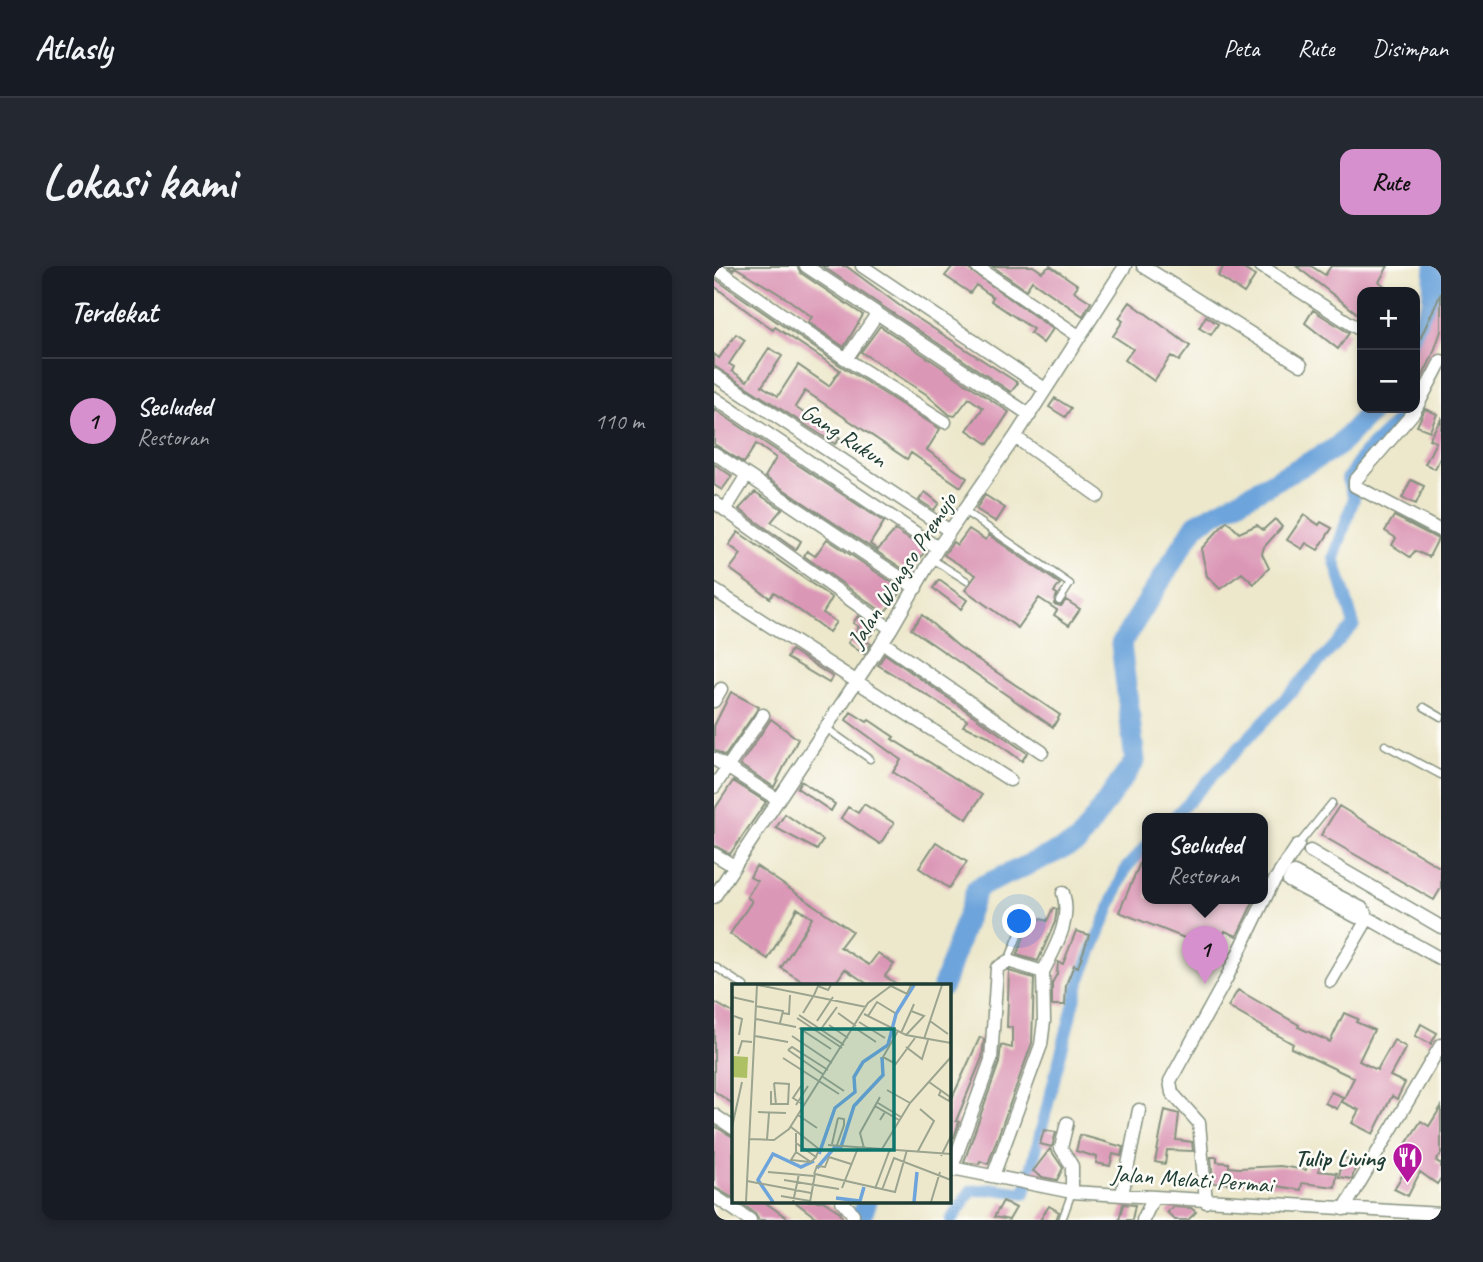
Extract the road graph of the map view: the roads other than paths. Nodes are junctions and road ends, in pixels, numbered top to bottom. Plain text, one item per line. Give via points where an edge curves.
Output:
1 (806, 266) edge
2 (976, 266) edge
3 (1125, 266) edge
4 (1143, 266) edge
5 (1261, 266) edge
6 (714, 267) edge
7 (864, 267) edge
8 (877, 313) junction
9 (1357, 328) edge
10 (1080, 337) junction
11 (846, 359) junction
12 (1441, 361) edge
13 (1301, 365) dead end
14 (714, 375) edge
15 (1045, 389) junction
16 (714, 398) edge
17 (1030, 415) junction
18 (945, 422) dead end
19 (1015, 437) junction
20 (714, 453) edge
21 (747, 475) junction
22 (1097, 496) dead end
23 (720, 506) edge
24 (964, 511) junction
25 (950, 531) junction
26 (1441, 531) edge
27 (935, 553) junction
28 (967, 580) dead end
29 (916, 588) junction
30 (714, 590) edge
31 (1059, 601) dead end
32 (891, 629) junction
33 (883, 642) junction
34 (855, 680) junction
35 (722, 689) dead end
36 (714, 701) edge
37 (1424, 707) dead end
38 (763, 715) dead end
39 (1441, 717) edge
40 (824, 727) junction
41 (1385, 745) dead end
42 (1042, 751) dead end
43 (714, 758) edge
44 (870, 759) dead end
45 (727, 766) junction
46 (1441, 775) edge
47 (1010, 780) dead end
48 (714, 787) edge
49 (777, 799) junction
50 (1332, 803) dead end
51 (1298, 845) joint
52 (1310, 851) dead end
53 (714, 854) edge
54 (734, 866) junction
55 (1268, 892) edge
56 (1063, 893) dead end
57 (714, 897) edge
58 (1262, 904) edge
59 (1368, 918) junction
60 (1441, 928) edge
61 (1020, 931) dead end
62 (1441, 959) edge
63 (1008, 961) junction
64 (714, 966) edge
65 (1043, 972) junction
66 (1331, 981) dead end
67 (742, 984) edge
68 (1441, 1045) edge
69 (1139, 1110) dead end
70 (714, 1115) edge
71 (1068, 1123) dead end
72 (732, 1127) edge
73 (950, 1171) edge
74 (993, 1176) junction
75 (1072, 1192) junction
76 (1122, 1195) junction
77 (714, 1196) edge
78 (1153, 1199) junction
79 (843, 1202) edge
80 (1206, 1202) junction
81 (1344, 1209) junction
82 (1441, 1214) edge
83 (1403, 1216) edge
84 (750, 1220) edge
85 (852, 1220) edge
86 (1062, 1220) edge
87 (1143, 1220) edge

1 - 8 street
2 - 10 street
3 - 10 street, Jalan Wongso Premujo
4 - 13 street
5 - 9 street
6 - 11 street
7 - 15 street
8 - 11 street
8 - 17 street
10 - 15 street, Jalan Wongso Premujo
11 - 18 street
12 - 26 street via 1414,412 1355,481 1355,486
14 - 25 street, Gang Rukun
15 - 17 street, Jalan Wongso Premujo
16 - 27 street
17 - 19 street, Jalan Wongso Premujo
19 - 22 street
19 - 24 street, Jalan Wongso Premujo
20 - 21 street
21 - 23 street
21 - 29 street
23 - 32 street
24 - 25 street, Jalan Wongso Premujo
24 - 31 lane via 1070,584
25 - 27 street, Jalan Wongso Premujo
27 - 28 lane
27 - 29 street, Jalan Wongso Premujo
29 - 32 street, Jalan Wongso Premujo
30 - 34 street
32 - 33 street, Jalan Wongso Premujo
33 - 34 street, Jalan Wongso Premujo
33 - 42 street
34 - 40 street, Jalan Wongso Premujo
34 - 47 street
35 - 36 street
37 - 39 lane
38 - 45 street
40 - 44 lane
40 - 49 street, Jalan Wongso Premujo
41 - 46 lane
43 - 45 street
45 - 48 street
45 - 49 street
49 - 54 street, Jalan Wongso Premujo
50 - 51 lane
51 - 55 street
52 - 60 street
53 - 54 street
54 - 57 street, Jalan Wongso Premujo
56 - 65 street via 1066,919
58 - 80 street via 1170,1081 1172,1093 1199,1123
59 - 59 street via 1363,909 1294,873 1289,881 1357,917
59 - 62 street
59 - 66 street
61 - 63 lane
63 - 65 street
63 - 73 street via 997,968 991,1060
64 - 67 lane
65 - 74 street via 1041,1045
68 - 81 street
69 - 76 street
70 - 72 street
71 - 75 street via 1061,1148 1072,1166
73 - 74 street
74 - 75 street, Jalan Melati Permai
75 - 76 street, Jalan Melati Permai
75 - 86 lane
76 - 78 street, Jalan Melati Permai
77 - 84 street
78 - 80 street, Jalan Melati Permai
78 - 87 street
79 - 85 street via 853,1214
80 - 81 street, Jalan Melati Permai
81 - 83 street, Jalan Melati Permai
82 - 83 street, Jalan Melati Permai

